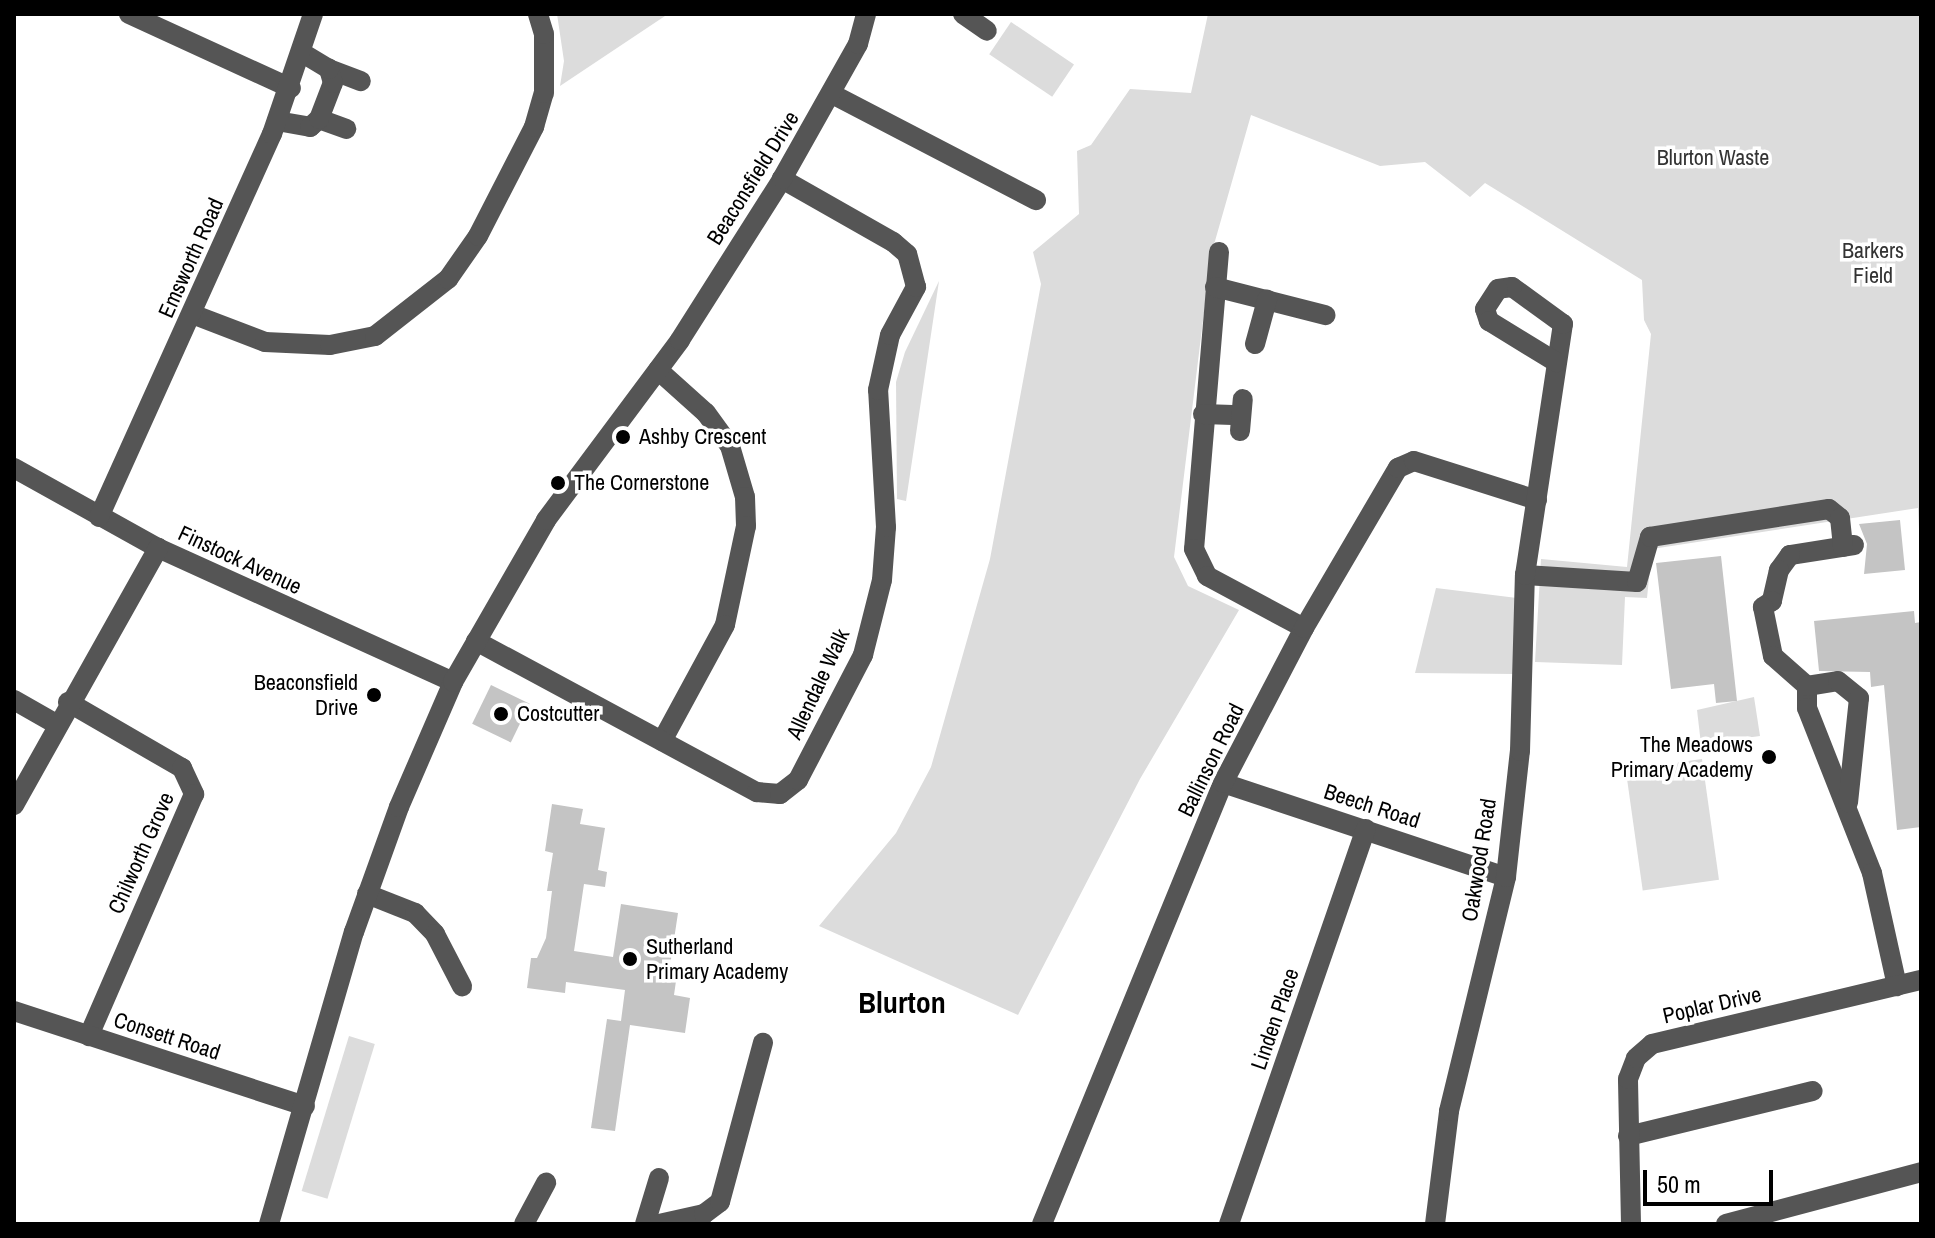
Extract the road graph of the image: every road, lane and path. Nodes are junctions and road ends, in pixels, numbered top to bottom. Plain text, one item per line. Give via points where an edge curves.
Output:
1 (129, 14) edge
2 (313, 14) edge
3 (538, 14) edge
4 (866, 14) edge
5 (963, 14) edge
6 (987, 31) dead end
7 (302, 53) junction
8 (329, 69) junction
9 (361, 81) dead end
10 (291, 88) junction
11 (832, 94) junction
12 (319, 119) junction
13 (277, 121) junction
14 (346, 129) dead end
15 (782, 179) junction
16 (1036, 200) dead end
17 (1219, 252) dead end
18 (1215, 287) junction
19 (1267, 300) junction
20 (192, 314) junction
21 (1325, 315) dead end
22 (1255, 344) dead end
23 (1556, 362) dead end
24 (658, 370) junction
25 (1203, 414) junction
26 (1241, 415) dead end
27 (17, 476) edge
28 (1537, 500) junction
29 (99, 517) junction
30 (158, 548) junction
31 (1525, 575) junction
32 (1304, 628) junction
33 (476, 641) junction
34 (453, 682) junction
35 (1807, 686) junction
36 (14, 700) edge
37 (68, 702) junction
38 (56, 724) junction
39 (662, 741) junction
40 (1223, 783) junction
41 (1848, 803) junction
42 (14, 805) edge
43 (1366, 829) junction
44 (1506, 877) junction
45 (367, 894) junction
46 (1921, 980) edge
47 (462, 986) dead end
48 (1897, 986) junction
49 (14, 1011) edge
50 (89, 1036) junction
51 (763, 1043) dead end
52 (1813, 1091) dead end
53 (305, 1106) junction
54 (1628, 1136) junction
55 (528, 1172) dead end
56 (1921, 1172) edge
57 (659, 1178) dead end
58 (269, 1224) edge
59 (524, 1224) edge
60 (645, 1224) edge
61 (659, 1224) edge
62 (1042, 1224) edge
63 (1229, 1224) edge
64 (1435, 1224) edge
65 (1631, 1224) edge
66 (1726, 1224) edge

1 - 10 street
2 - 7 street, Emsworth Road
3 - 20 street via 544,34 544,93 534,127 478,236 448,279 414,309 375,336 330,345 265,342
4 - 11 street, Beaconsfield Drive
5 - 6 street
7 - 8 street
7 - 10 street, Emsworth Road
8 - 9 street
8 - 12 street via 333,83
10 - 13 street, Emsworth Road
11 - 15 street, Beaconsfield Drive
11 - 16 street
12 - 13 street via 298,128
12 - 14 street
13 - 20 street, Emsworth Road
15 - 24 street, Beaconsfield Drive
15 - 39 street, Allendale Walk via 893,242 915,271 916,287 890,335 878,390 886,527 882,580 863,655 790,787 780,794 757,792
17 - 18 street
18 - 19 street
18 - 25 street
19 - 21 street
19 - 22 street
20 - 29 street, Emsworth Road
23 - 28 street, Oakwood Road
24 - 33 street, Beaconsfield Drive via 546,520
24 - 39 street via 706,413 730,446 745,497 746,526 725,625
25 - 26 street
25 - 32 street via 1196,559 1207,576
27 - 29 street, Finstock Avenue
28 - 31 street, Oakwood Road
28 - 32 street, Ballinson Road via 1407,462 1398,468
29 - 30 street, Finstock Avenue
30 - 34 street, Finstock Avenue
30 - 37 street
31 - 35 street via 1637,582 1650,537 1829,509 1840,518 1849,546 1790,555 1779,570 1772,601 1763,607 1773,656
31 - 44 street, Oakwood Road via 1520,751
32 - 40 street, Ballinson Road
33 - 34 street, Beaconsfield Drive
33 - 39 street, Allendale Walk
34 - 45 street, Beaconsfield Drive
35 - 41 street via 1807,708
35 - 41 street via 1838,681 1859,698
36 - 38 street
37 - 38 street
37 - 50 street, Chilworth Grove via 182,768 194,794
38 - 42 street
40 - 43 street, Beech Road
40 - 62 street, Ballinson Road
41 - 48 street via 1872,873
43 - 44 street, Beech Road
43 - 63 street, Linden Place
44 - 64 street, Oakwood Road via 1449,1111
45 - 47 street via 415,913 435,934
45 - 53 street, Beaconsfield Drive
46 - 48 street, Poplar Drive
48 - 54 street, Poplar Drive via 1652,1044 1636,1058 1628,1079
49 - 50 street, Consett Road
50 - 53 street, Consett Road
51 - 61 street via 717,1208
52 - 54 street
53 - 58 street, Beaconsfield Drive
54 - 65 street, Poplar Drive
55 - 59 street via 552,1186
56 - 66 street
57 - 60 street

